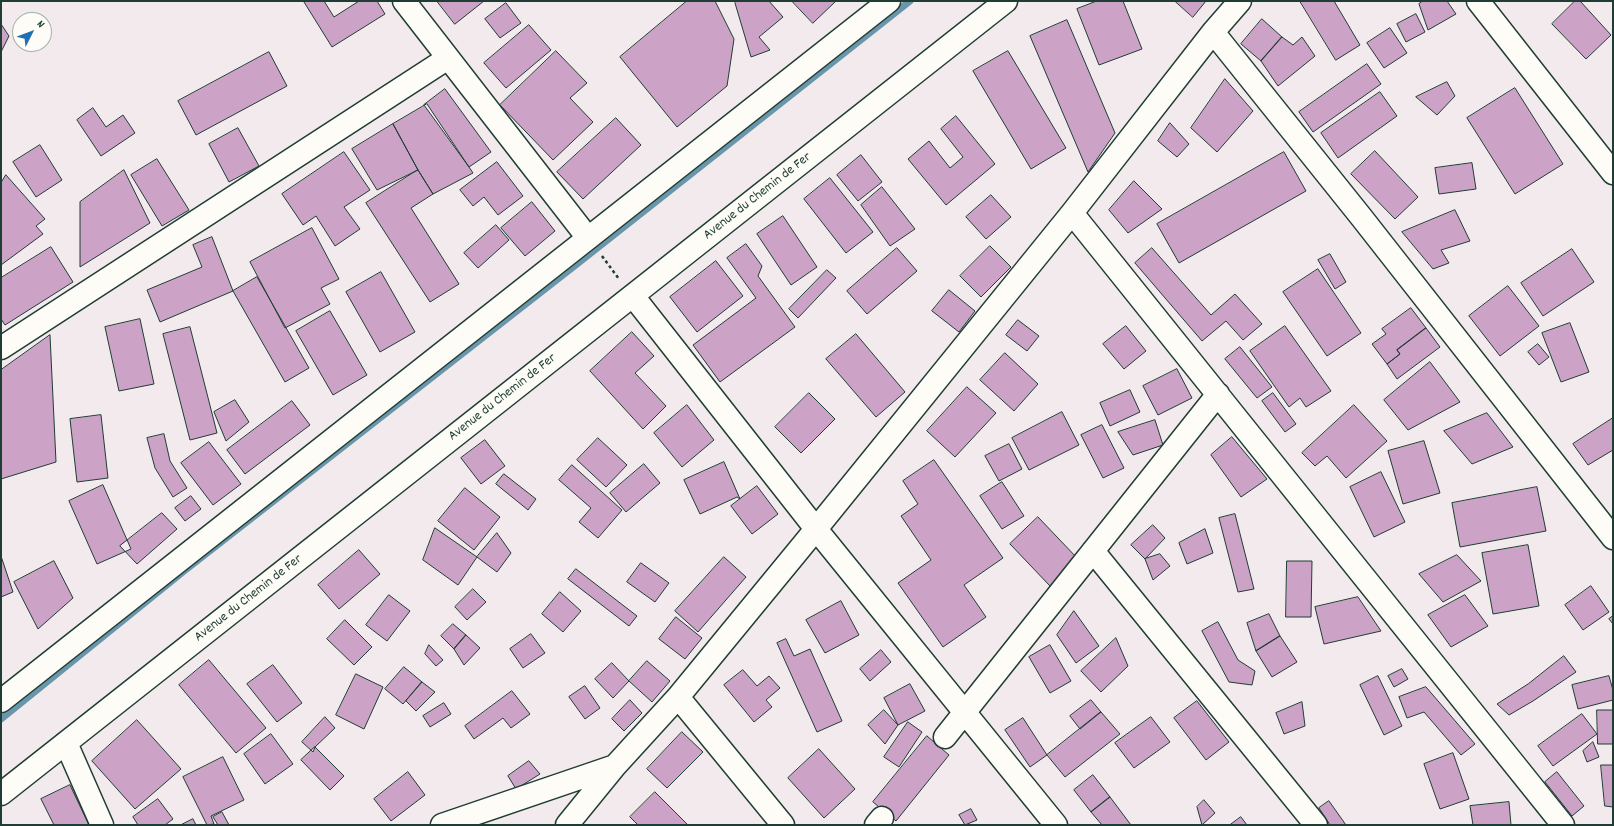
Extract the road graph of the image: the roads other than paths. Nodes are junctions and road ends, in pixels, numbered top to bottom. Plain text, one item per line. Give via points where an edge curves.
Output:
1 (404, 1) edge
2 (889, 1) edge
3 (1006, 1) edge
4 (1240, 1) edge
5 (1478, 1) edge
6 (1213, 32) junction
7 (448, 58) junction
8 (1613, 173) edge
9 (1072, 213) junction
10 (588, 238) junction
11 (633, 296) junction
12 (1, 348) edge
13 (1218, 394) junction
14 (816, 529) junction
15 (1613, 538) edge
16 (1094, 551) junction
17 (678, 697) junction
18 (1, 701) edge
19 (965, 713) junction
20 (945, 737) dead end
21 (66, 743) junction
22 (615, 766) junction
23 (1, 794) edge
24 (475, 820) edge
25 (102, 825) edge
26 (442, 825) edge
27 (567, 825) edge
28 (783, 825) edge
29 (1056, 825) edge
30 (1316, 825) edge
31 (1563, 825) edge

1 - 7 street
2 - 10 street
3 - 11 street, Avenue du Chemin de Fer
4 - 6 street
5 - 8 street
6 - 9 street
6 - 15 street
7 - 10 street
7 - 12 street
9 - 13 street
9 - 14 street
10 - 18 street
11 - 14 street
11 - 21 street, Avenue du Chemin de Fer
13 - 16 street
13 - 31 street
14 - 17 street
14 - 19 street
16 - 19 street
16 - 30 street
17 - 22 street
17 - 28 street
19 - 20 street
19 - 29 street
21 - 23 street, Avenue du Chemin de Fer
21 - 25 street
22 - 24 street
22 - 27 street
24 - 26 street

